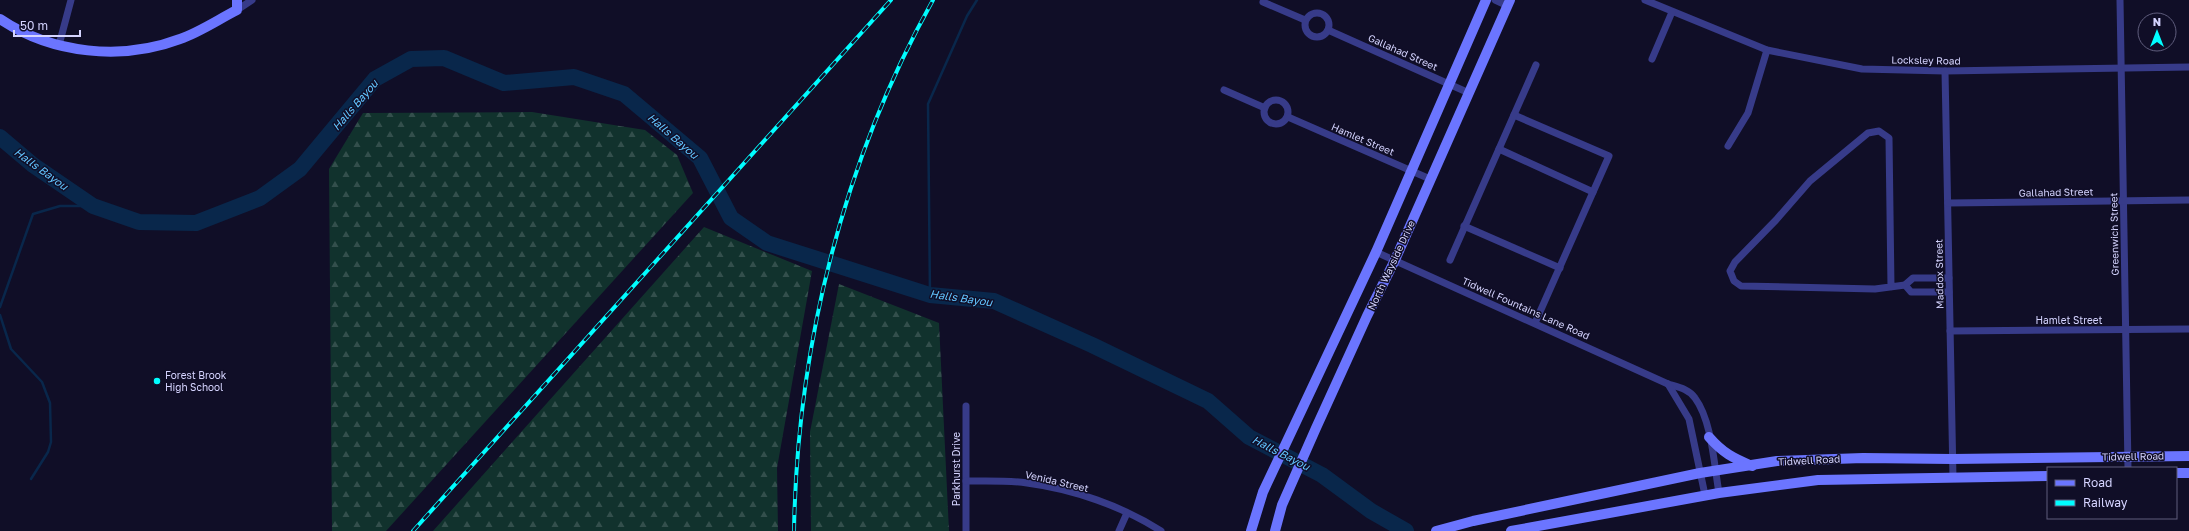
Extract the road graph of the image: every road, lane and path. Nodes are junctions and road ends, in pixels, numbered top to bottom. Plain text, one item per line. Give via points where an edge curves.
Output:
1 (71, 0) edge
2 (252, 0) edge
3 (1486, 0) edge
4 (1496, 0) edge
5 (1645, 0) edge
6 (2120, 0) edge
7 (1263, 2) dead end
8 (1509, 3) edge
9 (237, 5) edge
10 (1672, 12) junction
11 (0, 19) edge
12 (1305, 20) junction
13 (1328, 30) junction
14 (59, 45) junction
15 (1767, 50) junction
16 (1652, 59) dead end
17 (1536, 65) dead end
18 (2189, 68) edge
19 (2121, 69) junction
20 (1945, 71) junction
21 (1449, 83) junction
22 (1224, 90) dead end
23 (1469, 93) junction
24 (1265, 108) junction
25 (1514, 115) junction
26 (1288, 117) junction
27 (1728, 146) dead end
28 (1499, 149) junction
29 (1411, 170) junction
30 (1430, 179) junction
31 (1594, 192) junction
32 (2189, 200) edge
33 (2123, 202) junction
34 (1948, 203) junction
35 (1464, 226) junction
36 (1376, 252) junction
37 (1395, 260) junction
38 (1450, 260) dead end
39 (1560, 268) junction
40 (1949, 278) junction
41 (1905, 285) junction
42 (1891, 287) junction
43 (1949, 292) junction
44 (1535, 323) junction
45 (2189, 329) edge
46 (2126, 330) junction
47 (1950, 331) junction
48 (1668, 384) junction
49 (966, 406) dead end
50 (1709, 437) junction
51 (2128, 456) junction
52 (2189, 456) edge
53 (1952, 459) junction
54 (1752, 466) junction
55 (2128, 467) edge
56 (1715, 471) junction
57 (1700, 473) junction
58 (2177, 473) edge
59 (2189, 473) edge
60 (2047, 476) edge
61 (1953, 478) junction
62 (966, 481) junction
63 (1719, 493) junction
64 (1705, 495) junction
65 (1127, 513) junction
66 (966, 531) edge
67 (1119, 531) edge
68 (1161, 531) edge
69 (1251, 531) edge
70 (1275, 531) edge
71 (1436, 531) edge
72 (1511, 531) edge

1 - 14 street
2 - 9 street
3 - 21 main road, North Wayside Drive
4 - 8 street
5 - 10 street, Locksley Road
6 - 19 street, Greenwich Street
7 - 12 street
8 - 23 main road, North Wayside Drive
9 - 14 main road via 182,39 153,48 120,52 86,51
10 - 15 street, Locksley Road
10 - 16 street
11 - 14 main road via 16,30
12 - 13 street via 1314,13 1322,14 1328,19
12 - 13 street via 1306,32 1311,37 1323,36
13 - 21 street, Gallahad Street
15 - 20 street, Locksley Road via 1862,69
15 - 27 street via 1748,113
17 - 25 street
18 - 19 street, Locksley Road
19 - 20 street, Locksley Road
19 - 33 street, Greenwich Street
20 - 34 street, Maddox Street
21 - 23 street, Gallahad Street
21 - 29 main road, North Wayside Drive
22 - 24 street
23 - 30 main road, North Wayside Drive
24 - 26 street via 1264,114 1270,123 1280,124
24 - 26 street via 1272,101 1283,102 1287,106
25 - 28 street
25 - 31 street via 1609,156
26 - 29 street, Hamlet Street
28 - 31 street
28 - 35 street
29 - 30 street, Hamlet Street
29 - 36 main road, North Wayside Drive
30 - 37 main road, North Wayside Drive
31 - 39 street
32 - 33 street, Gallahad Street
33 - 34 street, Gallahad Street
33 - 46 street, Greenwich Street
34 - 40 street, Maddox Street
35 - 38 street
35 - 39 street
36 - 37 street, Tidwell Fountains Lane Road
36 - 69 main road, North Wayside Drive via 1263,492
37 - 44 street, Tidwell Fountains Lane Road
37 - 70 main road, North Wayside Drive via 1366,316 1316,428 1282,505
39 - 44 street
40 - 41 street via 1913,278
40 - 43 street, Maddox Street
41 - 42 street
41 - 43 street via 1911,292
42 - 42 street via 1875,289 1741,286 1734,281 1730,271 1735,262 1810,181 1868,133 1879,131 1889,138
43 - 47 street, Maddox Street
44 - 48 street, Tidwell Fountains Lane Road
45 - 46 street, Hamlet Street
46 - 47 street, Hamlet Street
46 - 51 street, Greenwich Street
47 - 53 street, Maddox Street
48 - 50 street, Tidwell Fountains Lane Road via 1684,388 1694,397 1706,422
48 - 57 street via 1689,419
49 - 62 street, Parkhurst Drive
50 - 54 main road via 1727,455
50 - 56 street, Tidwell Fountains Lane Road
51 - 52 main road, Tidwell Road
51 - 53 main road, Tidwell Road
51 - 55 street, Greenwich Street
53 - 54 main road, Tidwell Road via 1863,458 1777,461
53 - 61 street, Maddox Street
54 - 56 main road, Tidwell Road
56 - 57 main road, Tidwell Road
56 - 63 street, Tidwell Fountains Lane Road
57 - 64 street
57 - 71 main road, Tidwell Road
58 - 59 main road
60 - 61 main road, Tidwell Road
61 - 63 main road, Tidwell Road via 1818,480
62 - 65 street, Venida Street via 1034,484 1077,494
62 - 66 street, Parkhurst Drive
63 - 64 main road, Tidwell Road
64 - 72 main road, Tidwell Road
65 - 67 street
65 - 68 street, Venida Street

